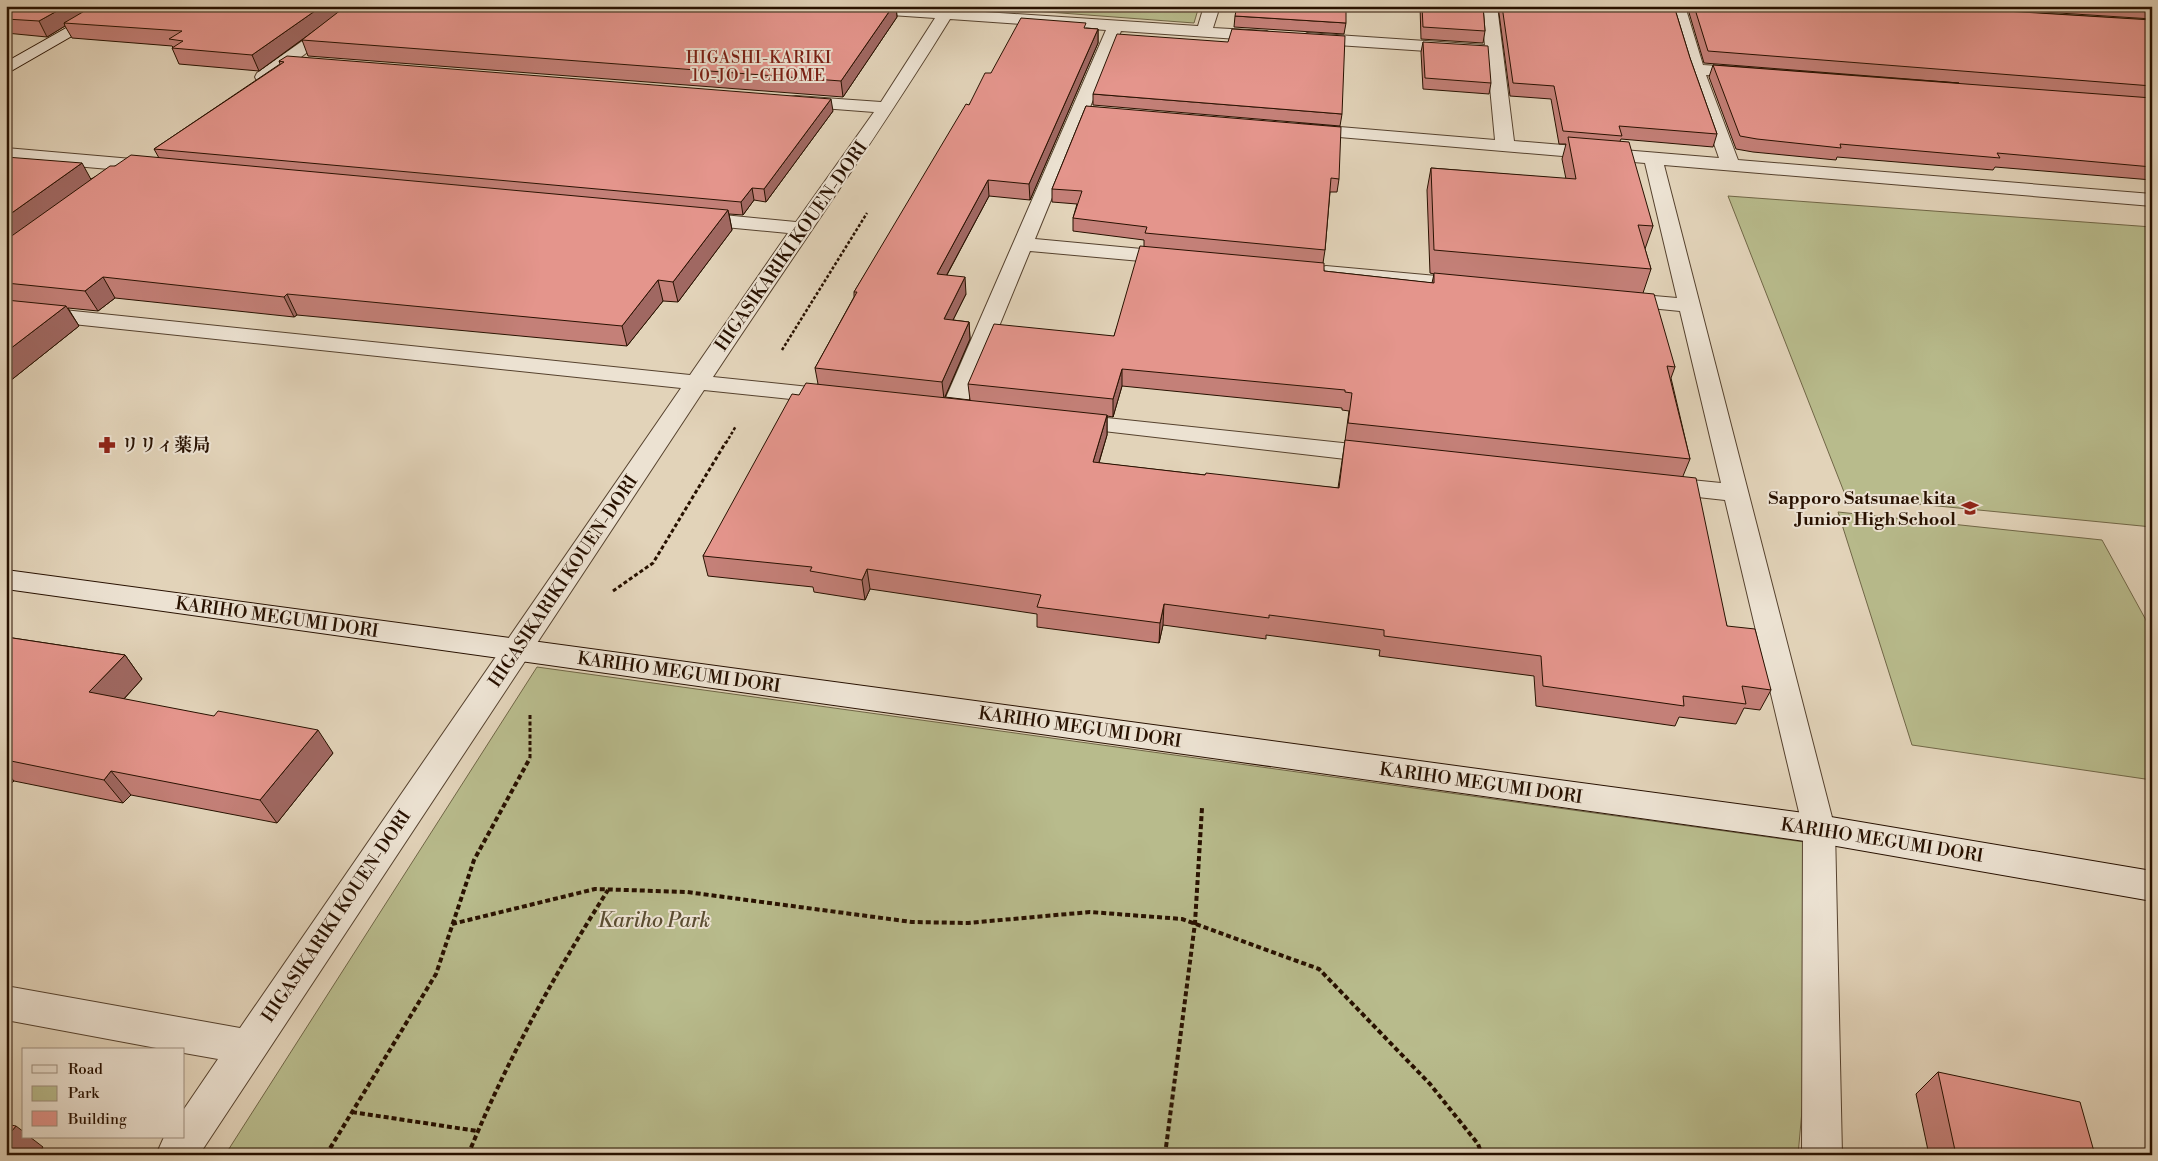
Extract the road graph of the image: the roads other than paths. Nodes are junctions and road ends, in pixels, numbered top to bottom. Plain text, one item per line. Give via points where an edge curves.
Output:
1 (117, 6) edge
2 (362, 6) edge
3 (832, 6) edge
4 (1212, 6) edge
5 (1488, 6) edge
6 (1677, 6) edge
7 (947, 10) edge
8 (1115, 26) junction
9 (1204, 32) junction
10 (1495, 51) junction
11 (288, 61) junction
12 (308, 62) edge
13 (6, 68) edge
14 (1696, 69) junction
15 (1766, 74) edge
16 (247, 88) edge
17 (777, 99) edge
18 (886, 108) junction
19 (1079, 111) junction
20 (1144, 116) edge
21 (1291, 128) edge
22 (1505, 145) junction
23 (157, 148) edge
24 (6, 154) edge
25 (1654, 160) junction
26 (132, 165) junction
27 (1731, 165) junction
28 (172, 169) edge
29 (112, 180) edge
30 (2152, 200) edge
31 (674, 216) edge
32 (801, 228) junction
33 (1021, 244) junction
34 (1193, 260) edge
35 (1302, 270) edge
36 (1489, 287) edge
37 (1598, 297) edge
38 (1691, 306) junction
39 (6, 310) edge
40 (698, 382) junction
41 (856, 399) edge
42 (953, 409) edge
43 (1051, 419) edge
44 (1406, 458) edge
45 (1643, 483) edge
46 (1736, 493) junction
47 (6, 578) edge
48 (517, 650) junction
49 (1819, 829) junction
50 (2152, 886) edge
51 (6, 1003) edge
52 (248, 1047) junction
53 (176, 1155) edge
54 (1822, 1155) edge

1 - 13 street
2 - 11 street
3 - 7 street
4 - 9 street
5 - 10 street
6 - 14 street
7 - 8 street
7 - 18 street, HIGASIKARIKI KOUEN-DORI
8 - 9 street
8 - 19 street
9 - 10 street
10 - 22 street
11 - 12 street
11 - 16 street
14 - 15 street
14 - 27 street
17 - 18 street
18 - 32 street, HIGASIKARIKI KOUEN-DORI
19 - 20 street
19 - 33 street
21 - 22 street
22 - 25 street
23 - 26 street
24 - 26 street
25 - 27 street
25 - 38 street
26 - 28 street
26 - 29 street
27 - 30 street
31 - 32 street
32 - 40 street, HIGASIKARIKI KOUEN-DORI
33 - 34 street
33 - 42 street
35 - 36 street
37 - 38 street
38 - 46 street
39 - 40 street
40 - 41 street
40 - 48 street, HIGASIKARIKI KOUEN-DORI
43 - 44 street
45 - 46 street
46 - 49 street
47 - 48 street, KARIHO MEGUMI DORI
48 - 49 street, KARIHO MEGUMI DORI
48 - 52 street, HIGASIKARIKI KOUEN-DORI
49 - 50 street, KARIHO MEGUMI DORI
49 - 54 street
51 - 52 street
52 - 53 street, HIGASIKARIKI KOUEN-DORI

